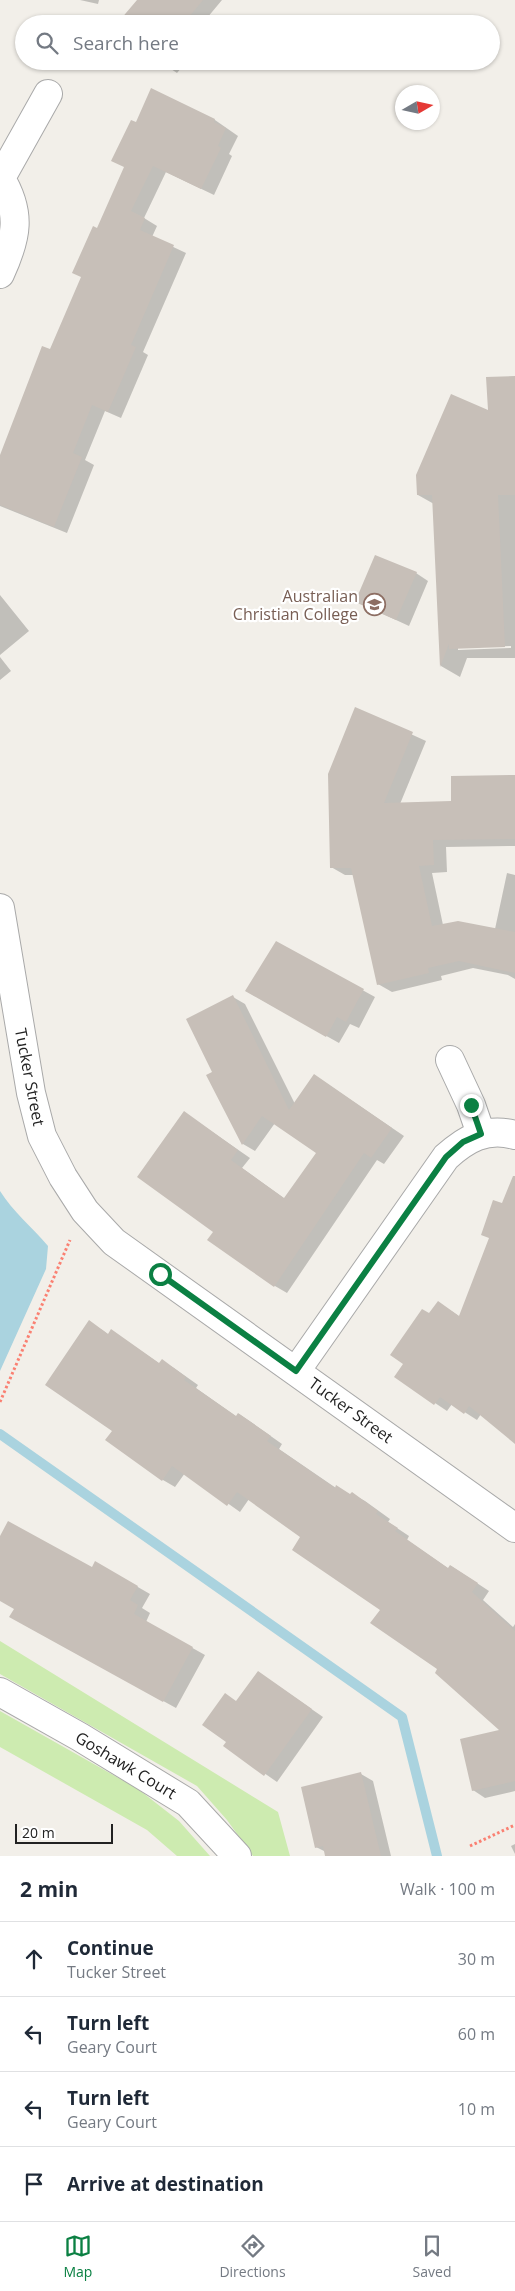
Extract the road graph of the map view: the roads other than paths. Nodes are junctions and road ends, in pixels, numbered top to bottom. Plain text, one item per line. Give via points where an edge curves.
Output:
1 (48, 94) dead end
2 (0, 177) edge
3 (0, 274) edge
4 (0, 908) edge
5 (450, 1060) dead end
6 (481, 1134) junction
7 (515, 1135) edge
8 (296, 1371) junction
9 (515, 1528) edge
10 (0, 1692) edge
11 (237, 1856) edge

1 - 2 street
2 - 3 street via 13,200 15,224 9,254
4 - 8 street, Tucker Street via 30,1093 42,1136 85,1212 114,1242
5 - 6 street
6 - 7 street
6 - 8 street via 463,1142 446,1157
8 - 9 street, Tucker Street
10 - 11 street, Goshawk Court via 188,1803

